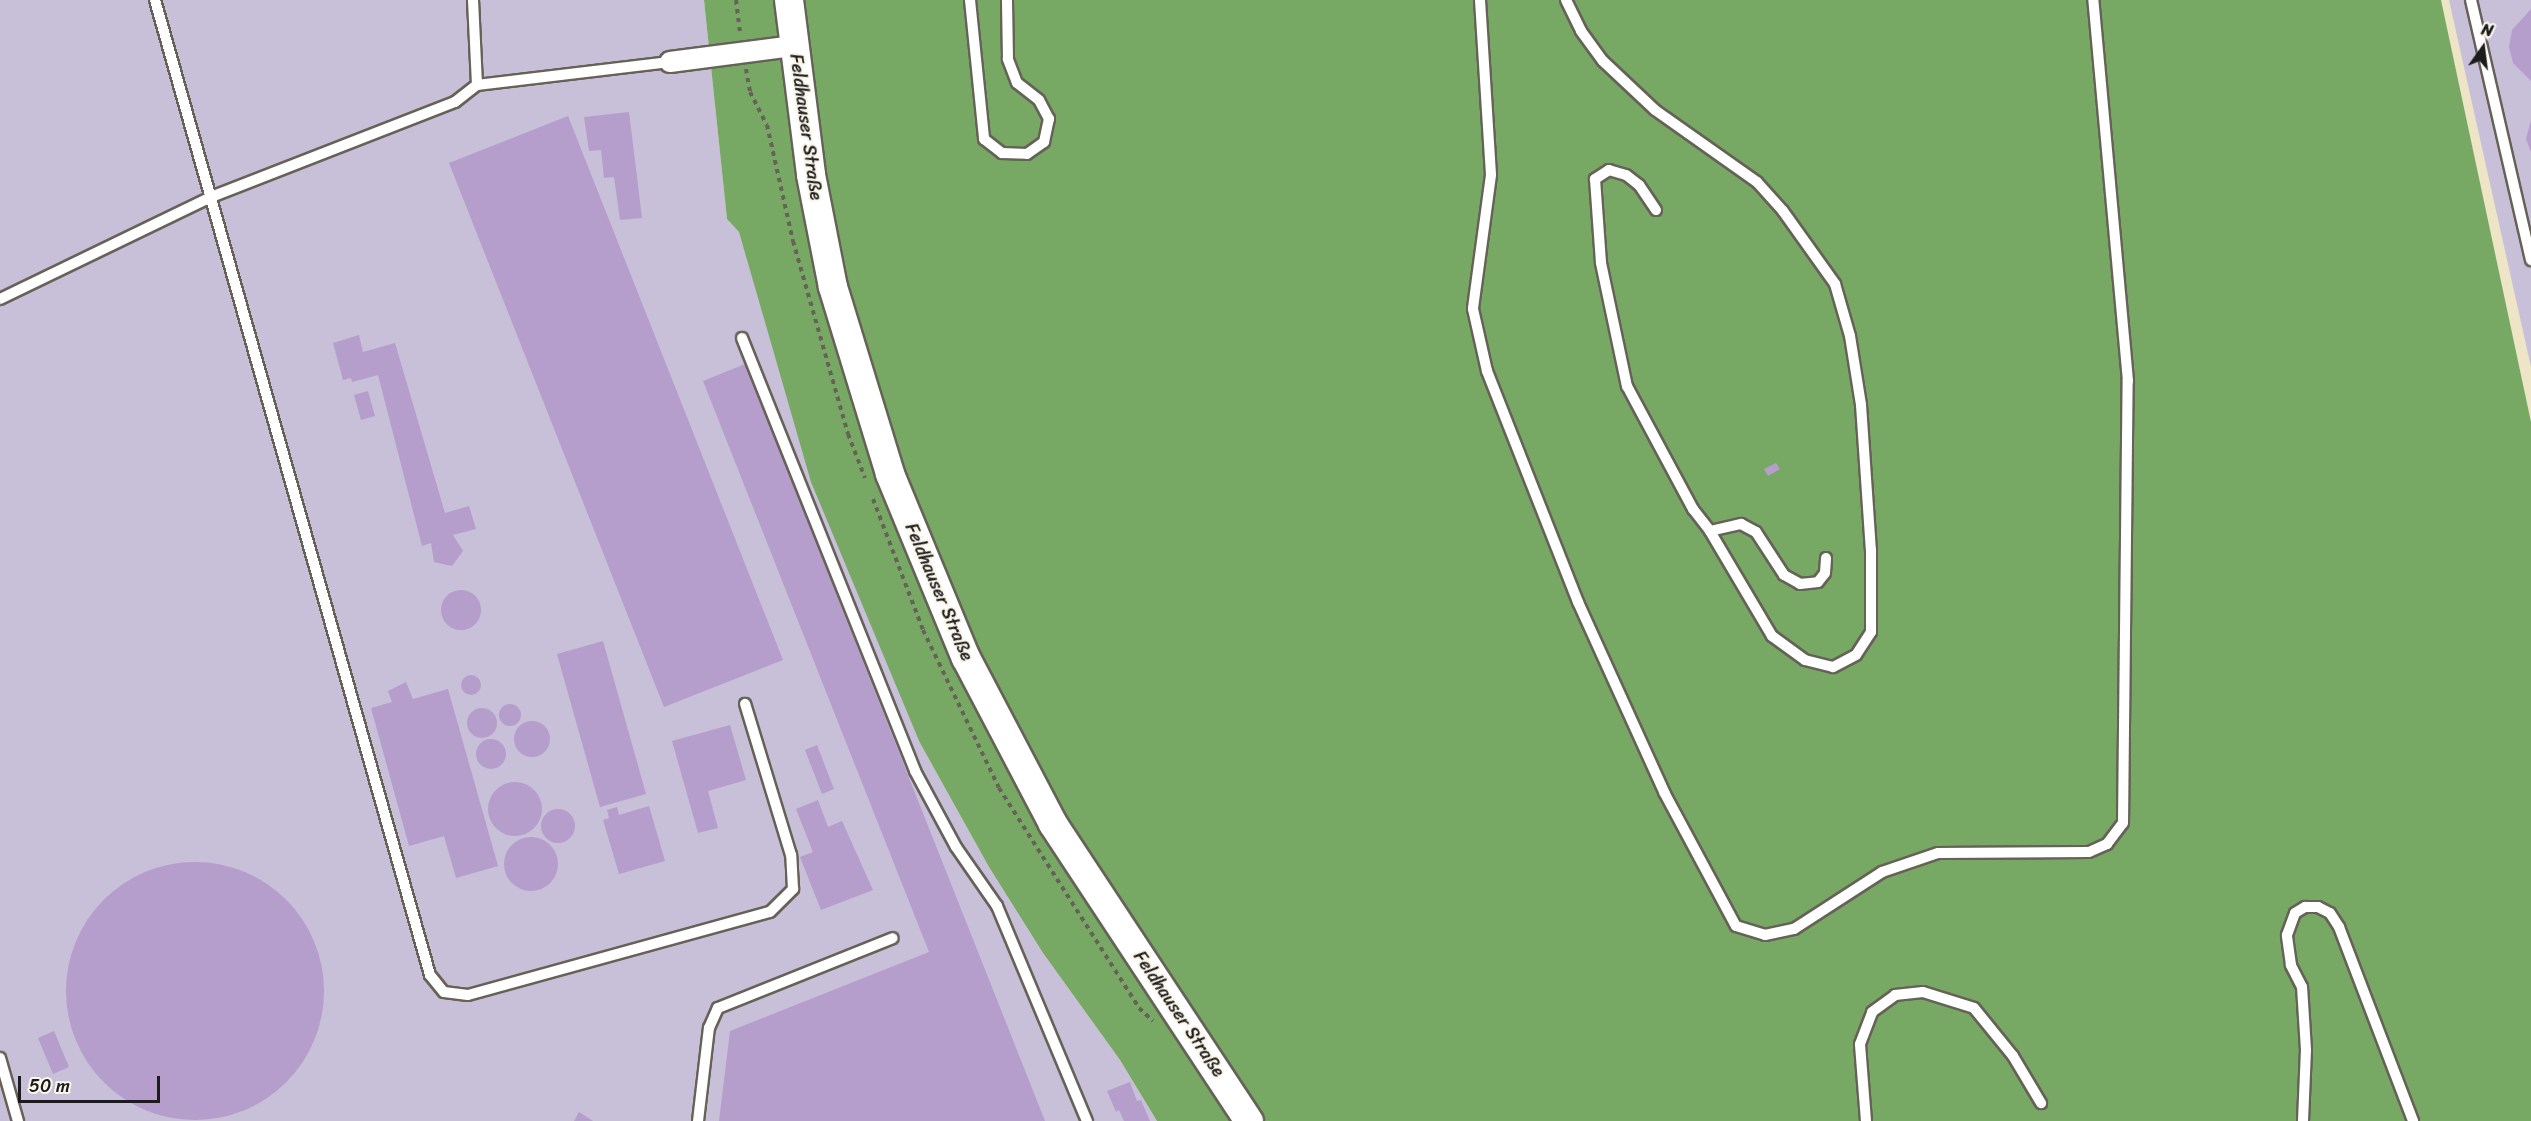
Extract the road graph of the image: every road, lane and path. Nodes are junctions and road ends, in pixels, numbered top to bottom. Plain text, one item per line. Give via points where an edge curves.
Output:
1 (155, 0) edge
2 (473, 0) edge
3 (789, 0) edge
4 (970, 0) edge
5 (1007, 0) edge
6 (1480, 0) edge
7 (1566, 0) edge
8 (2093, 0) edge
9 (2471, 0) edge
10 (794, 46) junction
11 (670, 62) joint
12 (477, 85) junction
13 (211, 197) junction
14 (1656, 210) dead end
15 (2531, 260) edge
16 (0, 299) edge
17 (742, 338) dead end
18 (1710, 531) junction
19 (1827, 558) dead end
20 (744, 704) dead end
21 (893, 938) dead end
22 (0, 1058) edge
23 (2041, 1103) dead end
24 (18, 1121) edge
25 (698, 1121) edge
26 (1087, 1121) edge
27 (1249, 1121) edge
28 (1866, 1121) edge
29 (2302, 1121) edge
30 (2414, 1121) edge

1 - 13 lane
2 - 12 lane
3 - 10 street, Feldhauser Straße
4 - 5 lane via 984,139 1002,153 1027,154 1044,142 1049,119 1039,100 1017,83 1008,59
6 - 8 lane via 1491,175 1473,309 1487,371 1578,602 1664,792 1736,926 1765,935 1794,929 1882,872 1938,853 2089,852 2107,844 2123,823 2128,381
7 - 18 lane via 1581,31 1619,77 1655,110 1757,182 1790,220 1835,284 1850,336 1861,405 1871,550 1870,632 1856,655 1833,667 1805,660 1772,636
9 - 15 lane
10 - 11 street
10 - 27 street, Feldhauser Straße via 811,175 833,286 890,474 966,658 1053,824
11 - 12 lane
12 - 13 lane via 455,102
13 - 16 lane
13 - 20 lane via 430,975 444,992 468,995 770,912 792,889 791,855
14 - 18 lane via 1640,185 1626,175 1609,170 1595,179 1601,263 1627,386 1693,509
17 - 26 lane via 915,771 956,847 997,906
18 - 19 lane via 1741,524 1756,532 1784,575 1800,584 1818,582 1825,573
21 - 25 lane via 718,1008 709,1028
22 - 24 lane
23 - 28 lane via 2013,1056 1974,1008 1940,996 1894,995 1872,1012 1860,1044
29 - 30 lane via 2306,1050 2302,987 2291,965 2287,936 2295,914 2305,907 2318,907 2330,913 2339,927

